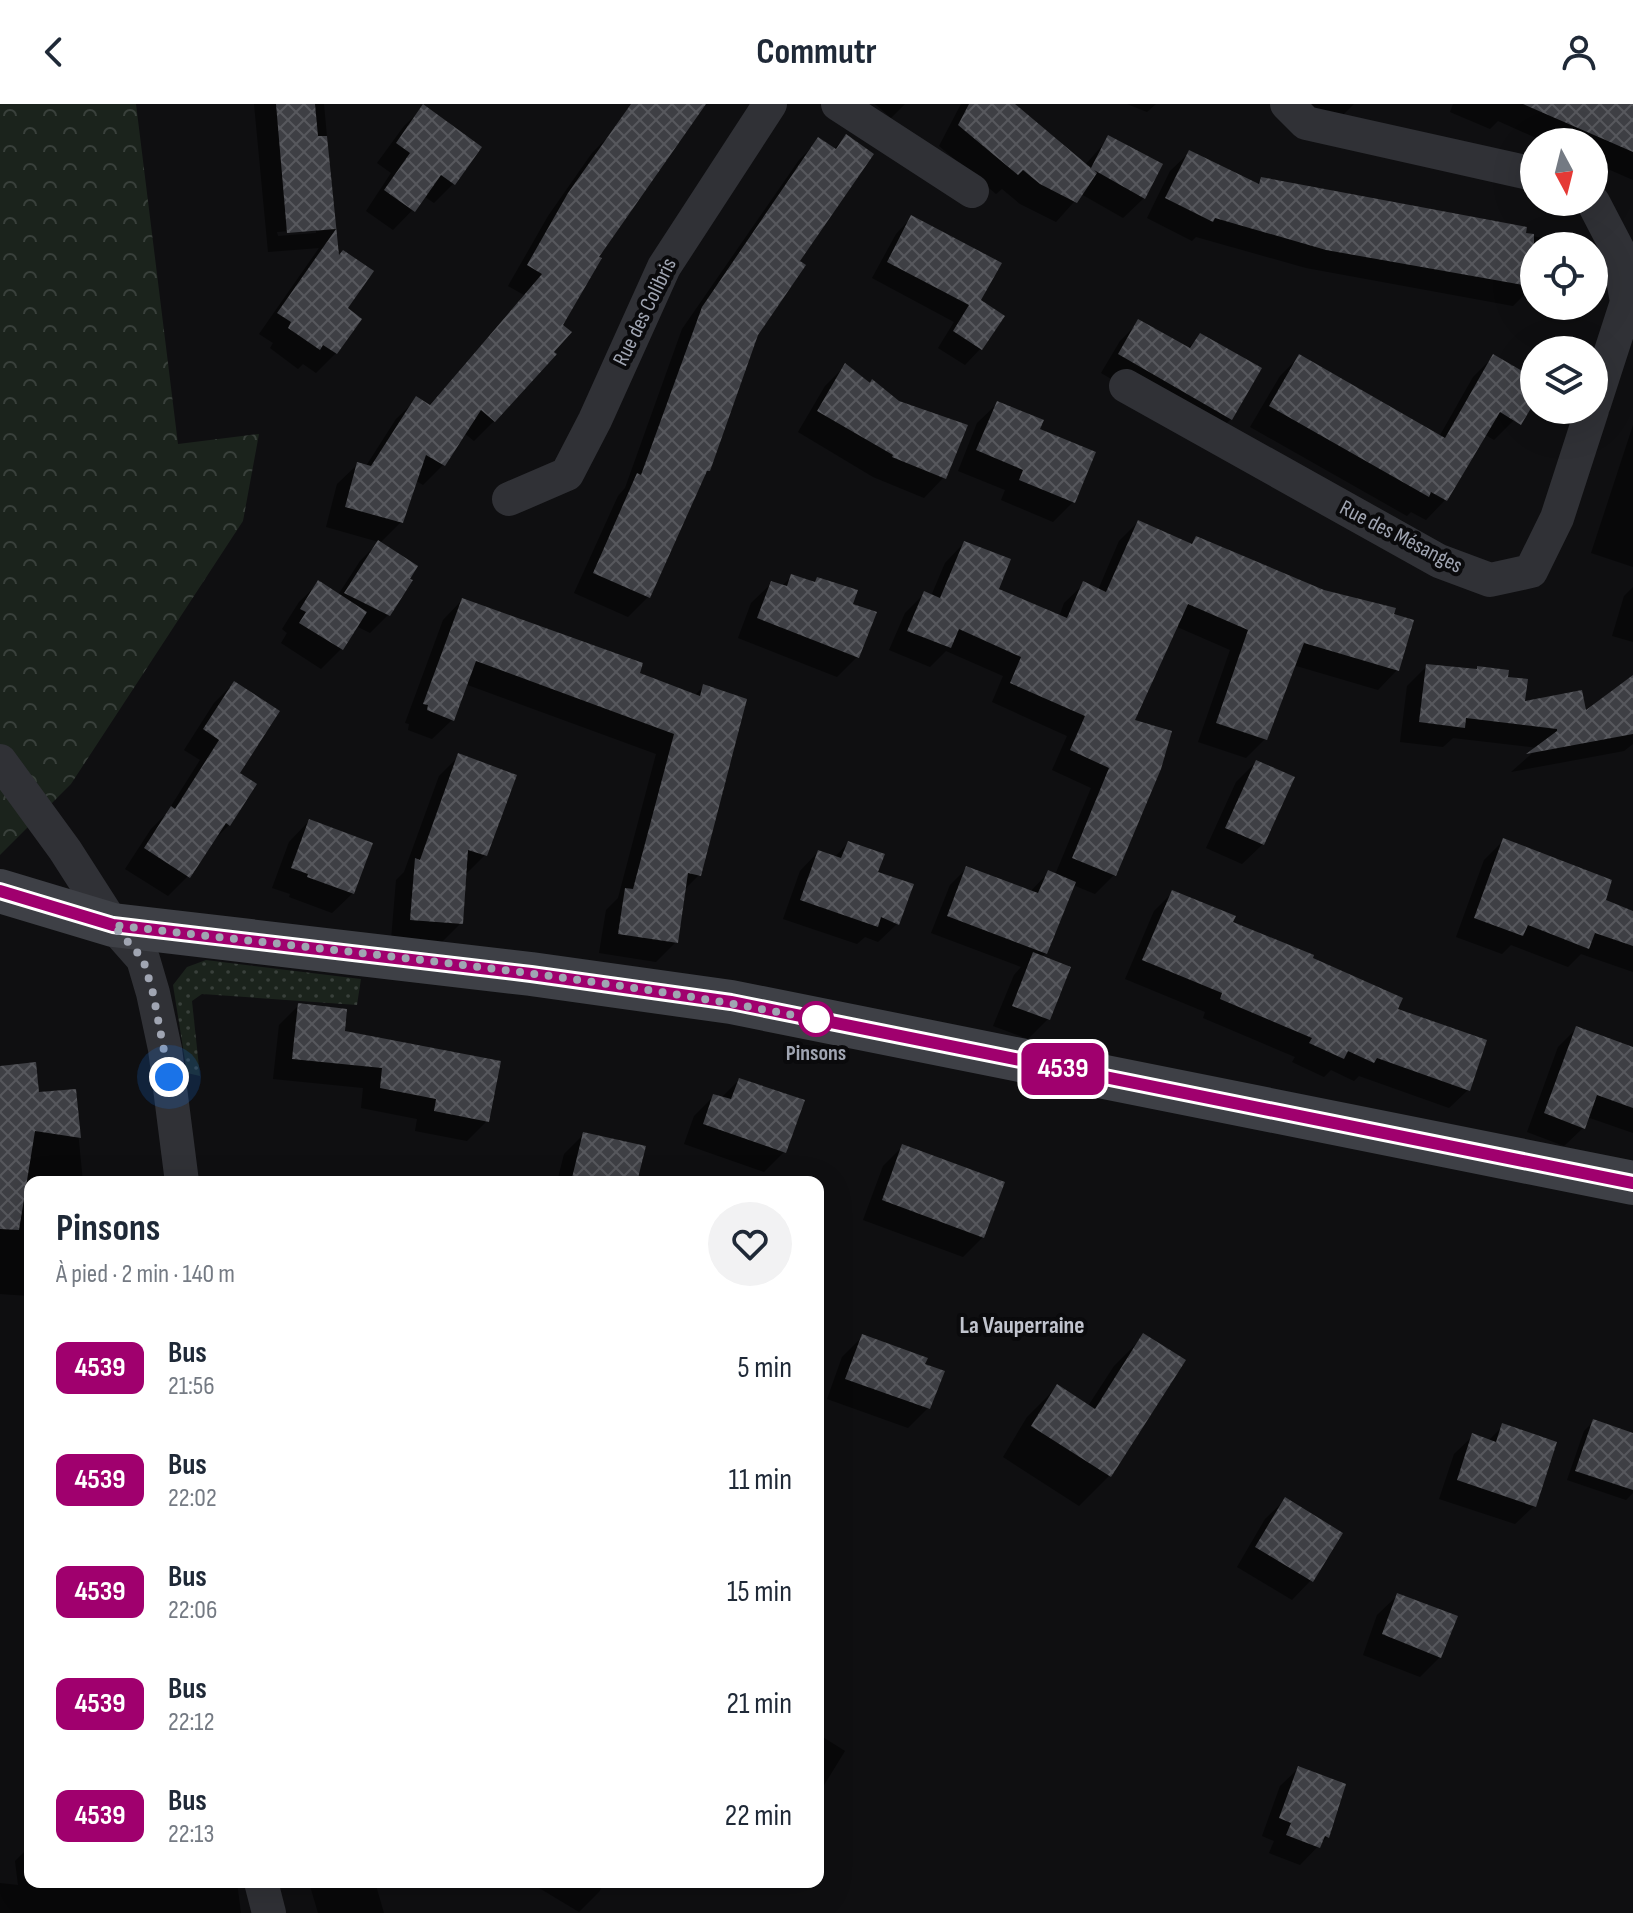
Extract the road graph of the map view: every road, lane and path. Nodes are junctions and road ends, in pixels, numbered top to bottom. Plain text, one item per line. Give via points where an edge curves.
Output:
1 (770, 104) edge
2 (838, 104) edge
3 (1287, 104) edge
4 (1520, 171) edge
5 (972, 191) dead end
6 (1600, 216) edge
7 (1608, 361) edge
8 (1126, 386) dead end
9 (1587, 424) edge
10 (509, 499) dead end
11 (0, 761) edge
12 (0, 891) edge
13 (113, 925) junction
14 (181, 1176) edge
15 (1633, 1183) edge
16 (263, 1888) edge
17 (269, 1913) edge

1 - 10 street, Rue des Colibris via 664,267 567,474
2 - 5 street
3 - 4 street via 1306,123
6 - 7 street via 1618,250 1627,302
8 - 9 street, Rue des Mésanges via 1439,561 1490,580 1531,571 1557,518
11 - 13 street
12 - 13 street
13 - 14 street via 143,959 153,993
13 - 15 street via 731,1002
16 - 17 street

